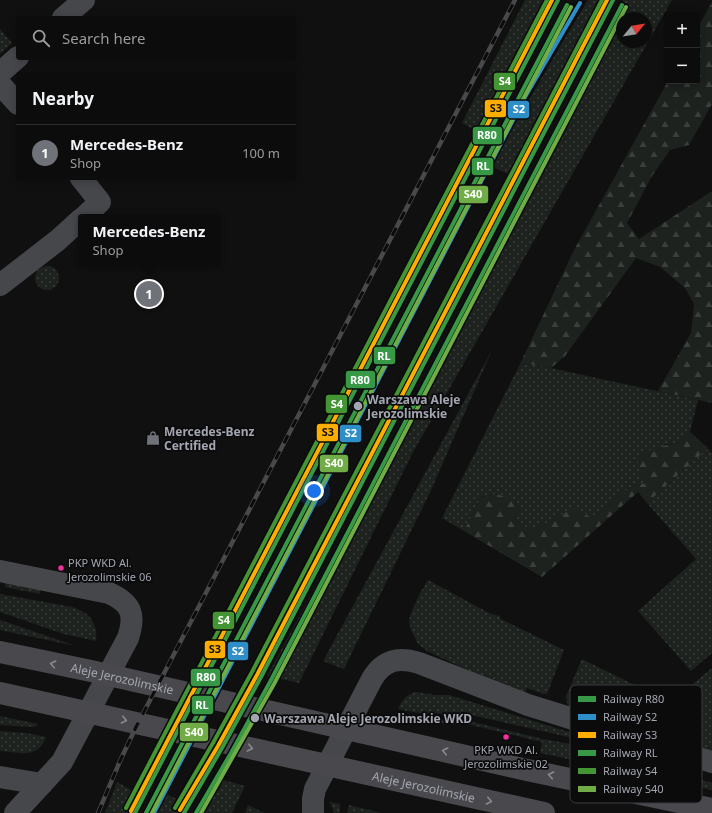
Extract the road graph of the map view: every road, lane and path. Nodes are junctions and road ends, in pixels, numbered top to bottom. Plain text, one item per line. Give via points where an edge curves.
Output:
1 (84, 0) edge
2 (65, 16) edge
3 (16, 59) edge
4 (0, 73) edge
5 (0, 84) edge
6 (16, 102) edge
7 (83, 180) edge
8 (87, 214) edge
9 (78, 222) edge
10 (0, 285) edge
11 (0, 571) edge
12 (0, 652) edge
13 (0, 693) edge
14 (570, 717) edge
15 (702, 759) edge
16 (712, 762) edge
17 (0, 777) edge
18 (570, 779) edge
19 (42, 784) junction
20 (680, 803) edge
21 (712, 810) edge
22 (15, 813) edge
23 (313, 813) edge
24 (544, 813) edge

1 - 2 street
3 - 4 street
5 - 6 street
7 - 8 street via 100,202
9 - 10 street
11 - 19 street via 109,593 121,599 131,614 132,625 128,638 68,752
18 -> 12 main road, Aleje Jerozolimskie
13 -> 24 main road, Aleje Jerozolimskie
14 - 23 street via 420,663 396,660 381,667 372,678 315,789
15 - 16 street
17 - 19 street
19 - 22 street
21 -> 20 main road, Aleje Jerozolimskie

